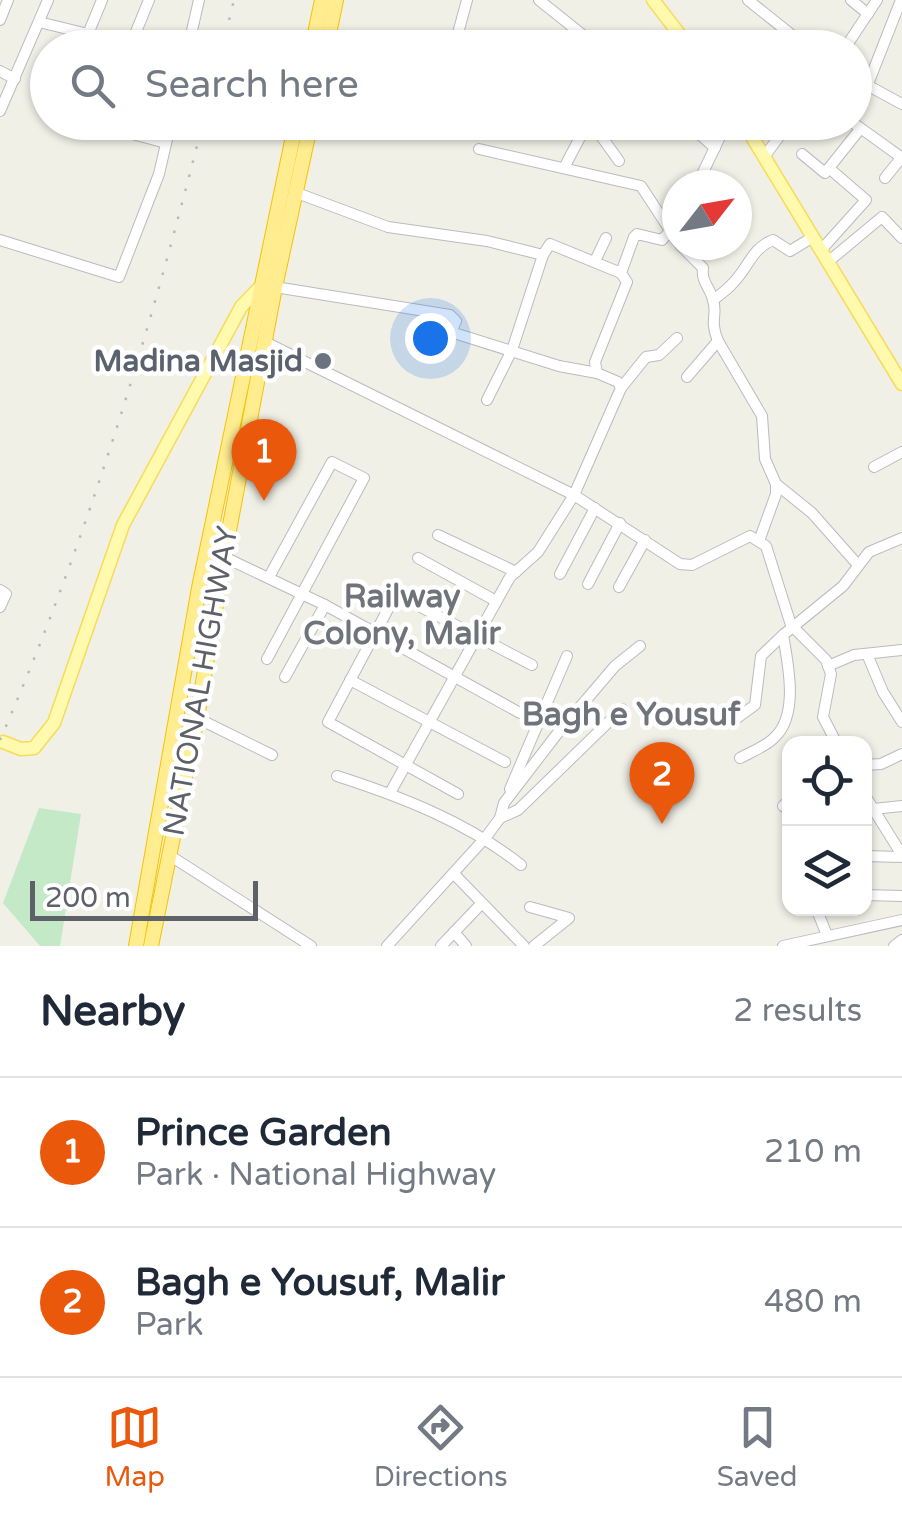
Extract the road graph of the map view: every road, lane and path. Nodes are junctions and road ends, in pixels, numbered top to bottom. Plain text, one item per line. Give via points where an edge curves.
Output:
1 (8, 0) edge
2 (48, 0) edge
3 (102, 0) edge
4 (149, 0) edge
5 (199, 0) edge
6 (322, 0) edge
7 (336, 0) edge
8 (467, 0) edge
9 (538, 0) edge
10 (653, 0) edge
11 (748, 0) edge
12 (851, 0) edge
13 (877, 0) edge
14 (901, 0) edge
15 (868, 14) junction
16 (0, 20) edge
17 (39, 22) junction
18 (36, 30) edge
19 (72, 30) edge
20 (90, 30) edge
21 (137, 30) edge
22 (192, 30) edge
23 (322, 30) edge
24 (327, 30) edge
25 (459, 30) edge
26 (576, 30) edge
27 (676, 30) edge
28 (786, 30) edge
29 (857, 30) edge
30 (888, 34) junction
31 (902, 38) edge
32 (30, 43) edge
33 (0, 71) edge
34 (872, 74) edge
35 (15, 78) junction
36 (872, 86) edge
37 (901, 100) edge
38 (0, 111) edge
39 (872, 137) edge
40 (155, 140) edge
41 (167, 140) edge
42 (293, 140) edge
43 (307, 140) edge
44 (580, 140) edge
45 (603, 140) edge
46 (706, 140) edge
47 (719, 140) edge
48 (754, 140) edge
49 (777, 140) edge
50 (847, 140) edge
51 (166, 143) junction
52 (715, 148) junction
53 (479, 149) dead end
54 (802, 154) dead end
55 (764, 157) junction
56 (902, 158) edge
57 (618, 162) dead end
58 (565, 166) junction
59 (830, 168) junction
60 (705, 170) edge
61 (885, 178) dead end
62 (297, 192) junction
63 (662, 218) edge
64 (900, 230) edge
65 (606, 238) dead end
66 (0, 240) edge
67 (662, 240) edge
68 (821, 249) junction
69 (543, 255) junction
70 (595, 260) junction
71 (695, 260) edge
72 (621, 273) junction
73 (268, 286) junction
74 (714, 300) junction
75 (454, 333) dead end
76 (677, 338) dead end
77 (718, 341) junction
78 (266, 342) junction
79 (444, 348) dead end
80 (512, 350) junction
81 (215, 355) junction
82 (245, 364) junction
83 (597, 373) junction
84 (686, 376) dead end
85 (902, 384) edge
86 (621, 388) junction
87 (487, 400) dead end
88 (902, 452) edge
89 (874, 467) dead end
90 (776, 484) junction
91 (574, 495) junction
92 (596, 508) junction
93 (620, 523) junction
94 (438, 535) dead end
95 (902, 538) edge
96 (645, 540) junction
97 (758, 541) junction
98 (224, 556) junction
99 (418, 558) dead end
100 (858, 566) junction
101 (516, 572) junction
102 (560, 574) dead end
103 (269, 577) junction
104 (588, 584) dead end
105 (619, 587) dead end
106 (0, 590) edge
107 (304, 594) junction
108 (496, 602) junction
109 (325, 605) junction
110 (0, 606) edge
111 (791, 625) junction
112 (374, 635) junction
113 (783, 635) junction
114 (476, 638) junction
115 (640, 646) dead end
116 (902, 650) edge
117 (866, 654) junction
118 (566, 656) dead end
119 (267, 659) dead end
120 (532, 665) dead end
121 (828, 666) junction
122 (285, 677) dead end
123 (453, 678) junction
124 (350, 680) junction
125 (622, 708) dead end
126 (520, 713) dead end
127 (197, 718) junction
128 (737, 718) dead end
129 (429, 722) junction
130 (902, 722) edge
131 (833, 736) edge
132 (3, 742) dead end
133 (902, 754) edge
134 (272, 755) dead end
135 (740, 758) dead end
136 (505, 762) dead end
137 (406, 763) junction
138 (872, 765) edge
139 (336, 776) dead end
140 (390, 793) junction
141 (458, 794) dead end
142 (504, 803) junction
143 (902, 806) edge
144 (872, 810) edge
145 (872, 814) edge
146 (500, 818) junction
147 (486, 837) junction
148 (901, 852) edge
149 (169, 855) junction
150 (872, 855) edge
151 (521, 865) dead end
152 (454, 874) junction
153 (872, 895) edge
154 (902, 896) edge
155 (482, 903) junction
156 (530, 907) dead end
157 (819, 916) edge
158 (902, 920) edge
159 (454, 932) junction
160 (827, 935) junction
161 (902, 940) edge
162 (136, 946) edge
163 (151, 946) edge
164 (311, 946) edge
165 (386, 946) edge
166 (442, 946) edge
167 (466, 946) edge
168 (524, 946) edge
169 (534, 946) edge
170 (783, 946) edge
171 (894, 946) edge

1 - 16 street
2 - 17 street
3 - 20 street
4 - 21 street
5 - 22 street
6 - 23 highway
7 - 24 highway
8 - 25 street
9 - 26 street
10 - 27 main road
11 - 28 street
12 - 15 street
13 - 15 street
14 - 30 street
15 - 29 street
17 - 18 street
17 - 19 street
30 - 31 street
30 - 34 street
32 - 35 street
33 - 35 street
35 - 38 street
36 - 37 street
39 - 56 street
40 - 51 street
41 - 51 street
42 - 73 highway, NATIONAL HIGHWAY
43 - 62 highway, NATIONAL HIGHWAY
44 - 58 street
45 - 57 street
46 - 52 street
47 - 52 street
48 - 55 main road
49 - 55 street
50 - 59 street
51 - 66 street via 119,277
52 - 60 street
53 - 58 street
54 - 59 street via 823,173
55 - 68 main road
56 - 61 street
58 - 63 street via 642,186
59 - 68 street via 866,200
62 - 69 street via 388,226
62 - 73 highway, NATIONAL HIGHWAY
64 - 68 street via 882,218
65 - 70 street
67 - 72 street via 638,234
68 - 74 street via 790,251 768,241
68 - 85 main road
69 - 70 street via 550,244
69 - 80 street
70 - 72 street
71 - 74 street
72 - 83 street via 627,282 595,362
73 - 78 highway, NATIONAL HIGHWAY
73 - 79 street via 450,316 456,321
73 - 81 main road via 242,307
73 - 82 highway, NATIONAL HIGHWAY
74 - 77 street via 710,321
75 - 80 street
76 - 86 street via 659,356 646,357
77 - 84 street
77 - 90 street via 762,416 765,459
78 - 91 street
78 - 98 highway, NATIONAL HIGHWAY
80 - 83 street
80 - 87 street
81 - 82 highway
81 - 132 main road via 123,526 54,722 34,748
82 - 162 highway, NATIONAL HIGHWAY
83 - 86 street
86 - 91 street
88 - 89 street
90 - 97 street
90 - 100 street
91 - 92 street
91 - 101 street via 538,552
92 - 93 street
92 - 102 street
93 - 96 street
93 - 104 street
94 - 101 street
95 - 100 street via 869,552
96 - 97 street via 692,565 750,536
96 - 105 street
97 - 111 street via 777,574
98 - 103 street
98 - 127 highway, NATIONAL HIGHWAY
99 - 108 street
100 - 111 street via 843,586
101 - 108 street
103 - 107 street
103 - 107 street via 332,462 355,471 364,478
106 - 110 street via 6,594
107 - 109 street
107 - 119 street
108 - 114 street
109 - 112 street
109 - 122 street
111 - 113 street
111 - 121 street
112 - 114 street via 396,594
112 - 123 street
112 - 124 street
113 - 128 street via 761,656 755,704
113 - 135 street via 790,701 782,728
114 - 120 street
114 - 123 street
115 - 142 street via 615,666
116 - 117 street
117 - 121 street
117 - 130 street
118 - 142 street
121 - 131 street via 823,717
123 - 126 street
123 - 129 street
124 - 129 street
124 - 137 street via 328,722
125 - 146 street via 518,810
127 - 134 street
127 - 149 highway, NATIONAL HIGHWAY
129 - 136 street
129 - 137 street
133 - 138 street
137 - 140 street
137 - 141 street
139 - 140 street
140 - 147 street
142 - 146 street
143 - 144 street
145 - 148 street
146 - 147 street
147 - 151 street
147 - 152 street
148 - 150 street
149 - 163 highway, NATIONAL HIGHWAY
149 - 164 street
152 - 155 street
152 - 165 street
153 - 154 street
155 - 159 street
155 - 168 street
156 - 169 street via 569,918
157 - 160 street
158 - 160 street
159 - 166 street
159 - 167 street
160 - 170 street
161 - 171 street

